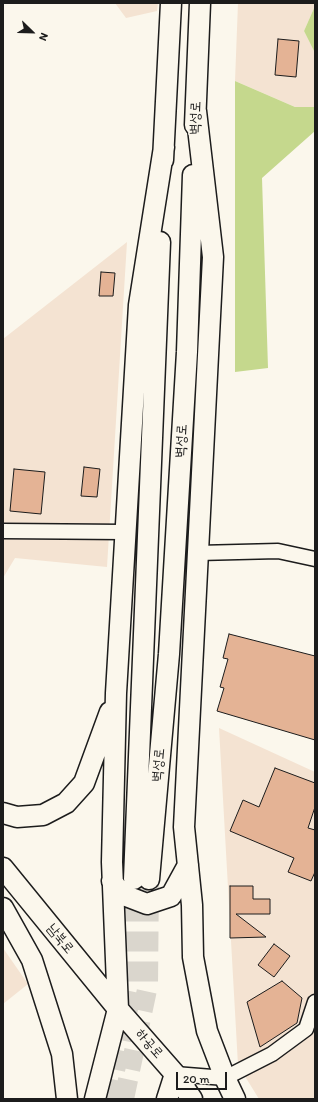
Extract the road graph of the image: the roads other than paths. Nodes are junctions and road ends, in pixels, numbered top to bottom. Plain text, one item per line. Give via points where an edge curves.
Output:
1 (171, 3) edge
2 (200, 3) edge
3 (196, 111) junction
4 (164, 147) junction
5 (3, 531) edge
6 (126, 536) junction
7 (198, 553) junction
8 (315, 559) edge
9 (116, 693) junction
10 (3, 813) edge
11 (188, 865) junction
12 (3, 868) edge
13 (112, 881) junction
14 (3, 908) edge
15 (315, 1002) edge
16 (118, 1009) junction
17 (175, 1074) junction
18 (225, 1078) junction
19 (67, 1099) edge
20 (95, 1099) edge
21 (167, 1099) edge
22 (192, 1099) edge
23 (235, 1099) edge

1 - 4 main road, 벽성로
2 - 3 main road, 벽성로
3 - 4 main road, 벽성로 via 187,352 169,654 142,879
3 - 7 main road via 213,257
4 - 6 main road via 139,305
5 - 6 street via 124,532
6 - 9 main road
7 - 8 street via 278,551
7 - 11 main road via 184,827
9 - 10 main road via 84,783 66,803 43,815 17,816
9 - 13 main road
11 - 13 main road via 170,896 147,904 121,894
11 - 18 main road via 193,957 207,1031
12 - 16 main road, 남북로
13 - 16 main road
14 - 19 main road via 32,960 62,1054
15 - 18 street via 306,1029 272,1054
16 - 17 main road, 하공로
16 - 20 main road
17 - 18 street
17 - 21 main road
17 - 22 main road, 하공로
18 - 23 main road

